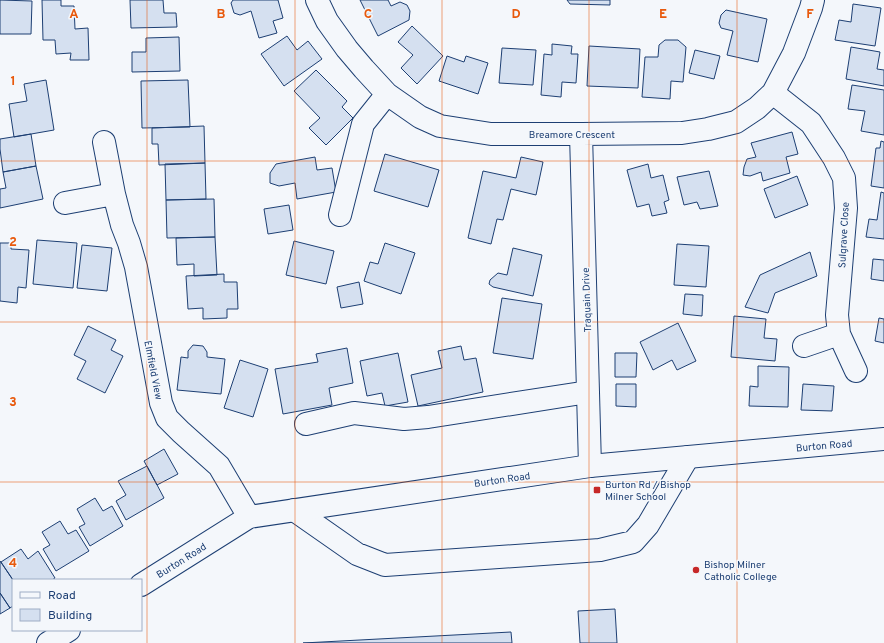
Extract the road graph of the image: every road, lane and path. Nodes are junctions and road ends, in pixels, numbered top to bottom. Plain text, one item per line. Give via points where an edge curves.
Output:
1 (316, 0) edge
2 (812, 0) edge
3 (773, 93) junction
4 (387, 94) junction
5 (581, 134) junction
6 (104, 142) dead end
7 (114, 194) junction
8 (65, 203) dead end
9 (340, 215) dead end
10 (839, 334) junction
11 (804, 346) dead end
12 (856, 371) dead end
13 (588, 392) junction
14 (306, 424) dead end
15 (884, 439) edge
16 (688, 457) junction
17 (590, 466) junction
18 (294, 510) junction
19 (250, 517) junction
20 (142, 584) edge
21 (67, 631) edge
22 (48, 643) edge

1 - 4 street, Breamore Crescent via 347,49
2 - 3 street, Breamore Crescent via 794,53
3 - 5 street, Breamore Crescent via 758,108 736,122 708,129
3 - 10 street, Sulgrave Close via 811,123 844,178 846,208 837,315
4 - 5 street, Breamore Crescent via 440,126 491,134
4 - 9 street via 363,124
5 - 13 street, Traquain Drive
6 - 7 street, Elmfield View
7 - 8 street
7 - 19 street, Elmfield View via 136,267 161,404 168,418 181,432 219,466
10 - 11 street
10 - 12 street, Sulgrave Close
13 - 14 street via 428,417 404,419 354,413
13 - 17 street, Traquain Drive
15 - 16 street, Burton Road
16 - 17 street, Burton Road
16 - 18 street via 648,525 633,542 600,550 385,565 357,554
17 - 18 street, Burton Road
18 - 19 street, Burton Road
19 - 20 street, Burton Road
21 - 22 street

